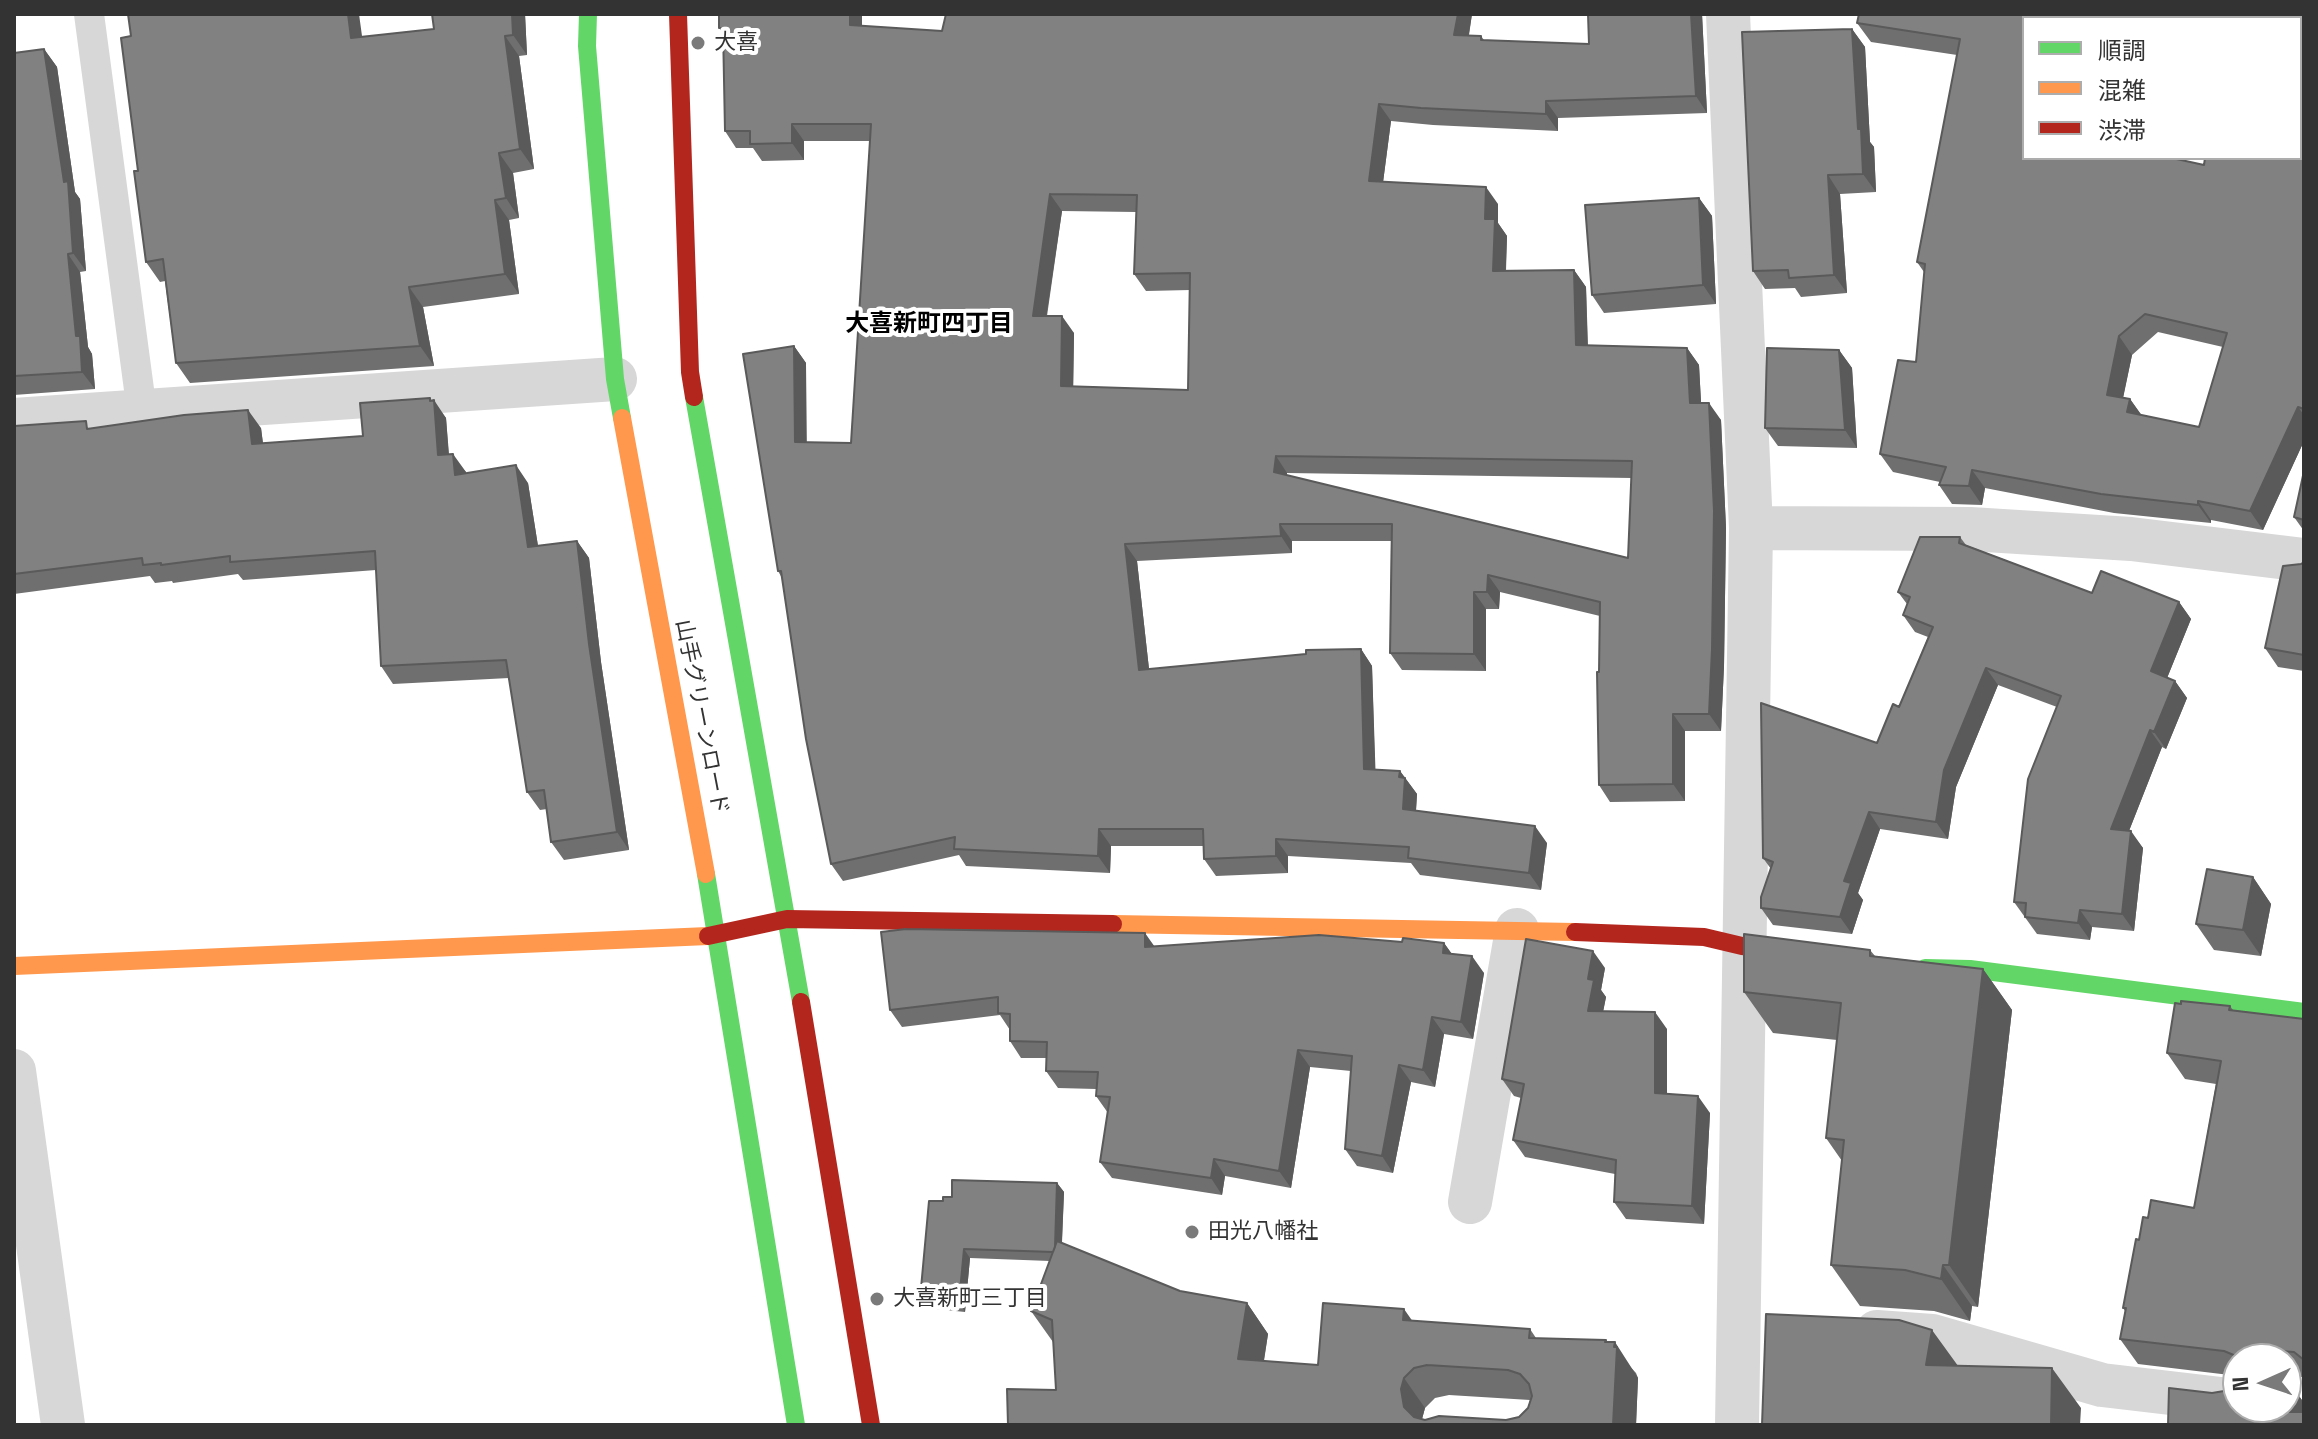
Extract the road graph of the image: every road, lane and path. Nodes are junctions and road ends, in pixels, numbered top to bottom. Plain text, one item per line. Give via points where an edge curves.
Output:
1 (89, 14) edge
2 (588, 14) edge
3 (678, 14) edge
4 (1728, 14) edge
5 (615, 379) junction
6 (142, 412) junction
7 (14, 420) edge
8 (1751, 528) junction
9 (2304, 560) edge
10 (787, 919) junction
11 (1517, 930) junction
12 (718, 936) junction
13 (1742, 946) junction
14 (1817, 955) edge
15 (14, 966) edge
16 (1907, 966) edge
17 (2304, 1012) edge
18 (14, 1071) edge
19 (1470, 1202) dead end
20 (1739, 1323) junction
21 (1783, 1326) edge
22 (1843, 1330) edge
23 (2222, 1399) edge
24 (63, 1425) edge
25 (796, 1425) edge
26 (871, 1425) edge
27 (1737, 1425) edge

1 - 6 lane
2 - 5 street, 山手グリーンロード
3 - 10 street via 690,372
4 - 8 street
5 - 6 street
5 - 12 street, 山手グリーンロード
6 - 7 street
8 - 9 street via 1970,529 2131,539
8 - 13 street
10 - 11 street
10 - 12 street
10 - 26 street
11 - 13 street via 1704,937
11 - 19 street
12 - 15 street
12 - 25 street, 山手グリーンロード
13 - 14 street
13 - 20 street
16 - 17 street via 1970,969
18 - 24 street
20 - 21 street
20 - 27 street
22 - 23 street via 1932,1336 2102,1385

